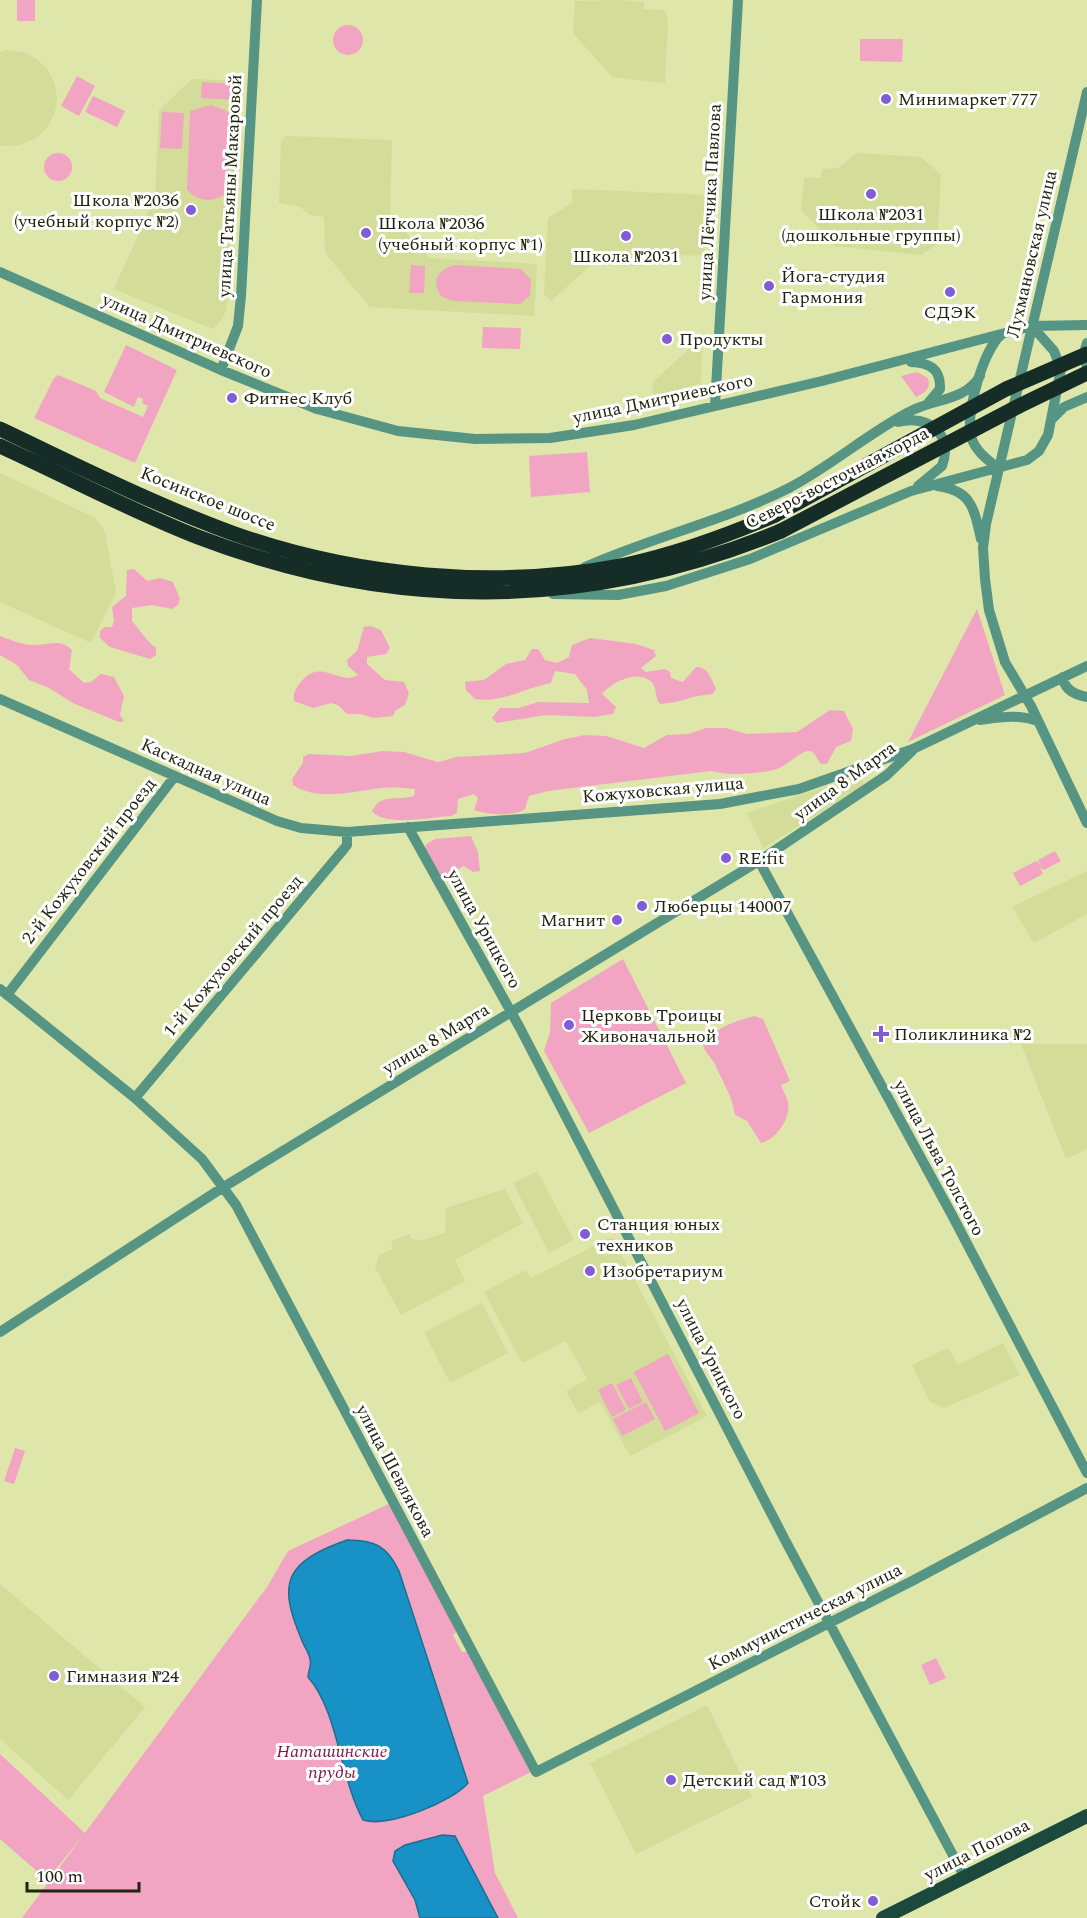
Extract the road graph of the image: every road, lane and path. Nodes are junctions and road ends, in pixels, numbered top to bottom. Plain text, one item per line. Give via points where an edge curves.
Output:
1 (257, 0) edge
2 (738, 0) edge
3 (1087, 92) edge
4 (0, 272) edge
5 (1087, 325) edge
6 (1032, 326) junction
7 (1002, 334) junction
8 (1087, 343) edge
9 (952, 348) junction
10 (1087, 354) edge
11 (901, 361) junction
12 (1087, 368) edge
13 (221, 370) junction
14 (981, 371) junction
15 (1087, 374) edge
16 (1087, 397) edge
17 (926, 405) junction
18 (715, 406) junction
19 (1052, 420) junction
20 (886, 424) junction
21 (0, 429) edge
22 (0, 446) edge
23 (999, 469) junction
24 (934, 485) junction
25 (911, 491) junction
26 (983, 548) junction
27 (626, 564) joint
28 (566, 573) junction
29 (522, 592) junction
30 (1087, 666) edge
31 (1063, 677) junction
32 (1024, 695) junction
33 (1087, 697) edge
34 (0, 699) edge
35 (1036, 717) junction
36 (968, 723) junction
37 (913, 749) junction
38 (857, 769) junction
39 (175, 776) junction
40 (868, 787) junction
41 (1087, 824) edge
42 (408, 827) junction
43 (347, 832) junction
44 (759, 861) junction
45 (3, 992) edge
46 (511, 1012) junction
47 (135, 1098) junction
48 (222, 1188) junction
49 (0, 1332) edge
50 (1087, 1473) edge
51 (1087, 1488) edge
52 (830, 1623) junction
53 (536, 1772) joint
54 (1087, 1816) edge
55 (964, 1876) junction
56 (883, 1918) edge

1 - 13 street, улица Татьяны Макаровой via 241,296 237,326
2 - 18 street, улица Лётчика Павлова
3 - 6 street, Лухмановская улица
4 - 13 street, улица Дмитриевского
5 - 6 street, улица Дмитриевского
6 - 7 street, улица Дмитриевского
6 - 19 street via 1054,351 1061,369
6 - 23 street, Лухмановская улица
7 - 9 street, улица Дмитриевского
7 - 14 street via 988,350
8 - 12 street
9 - 11 street, улица Дмитриевского
9 - 14 street via 975,350
10 - 27 highway, Северо-восточная хорда, bridge via 1006,389 775,515 681,551
11 - 17 street via 925,363 938,373 940,389
11 - 18 street, улица Дмитриевского
13 - 18 street, улица Дмитриевского via 352,420 445,437 550,438 634,425
14 - 17 street via 966,393
14 - 23 street via 970,421 971,436 978,451
15 - 29 highway, Северо-восточная хорда, bridge via 781,531 734,551 599,585
16 - 19 street via 1064,407
17 - 20 street
19 - 23 street via 1039,451
20 - 25 street via 922,420 937,428 943,438 942,466
20 - 28 street via 808,477 768,498
21 - 28 highway, Косинское шоссе via 204,522 294,552 356,566 430,575
22 - 29 highway, Косинское шоссе via 197,536 284,565 408,589
23 - 24 street
23 - 26 street, Лухмановская улица
24 - 25 street
24 - 26 street via 954,489 969,501
25 - 29 street via 750,559 666,586 618,595
26 - 32 street via 989,610 1005,662
27 - 28 highway, Косинское шоссе
30 - 31 street
31 - 32 street
31 - 33 street via 1068,688
32 - 35 street
32 - 36 street
34 - 39 street, Каскадная улица
35 - 36 street via 1008,716
35 - 41 street
36 - 37 street
37 - 38 street, Кожуховская улица
37 - 40 street, улица 8 Марта via 897,767
38 - 40 street via 866,769 871,774
38 - 42 street, Кожуховская улица via 799,789 720,804
39 - 43 street, Каскадная улица via 277,821 301,828
39 - 45 street, 2-й Кожуховский проезд
40 - 44 street, улица 8 Марта
42 - 43 street, Каскадная улица
42 - 46 street, улица Урицкого
43 - 47 street, 1-й Кожуховский проезд via 347,845
44 - 46 street, улица 8 Марта
44 - 50 street, улица Льва Толстого
45 - 47 street, улица Шевлякова
46 - 48 street, улица 8 Марта
46 - 52 street, улица Урицкого
47 - 48 street, улица Шевлякова via 202,1159
48 - 49 street, улица 8 Марта
48 - 53 street, улица Шевлякова via 236,1204
51 - 52 street, Коммунистическая улица
52 - 53 street, Коммунистическая улица
52 - 55 street, улица Урицкого
54 - 55 main road, улица Попова
55 - 56 main road, улица Попова

